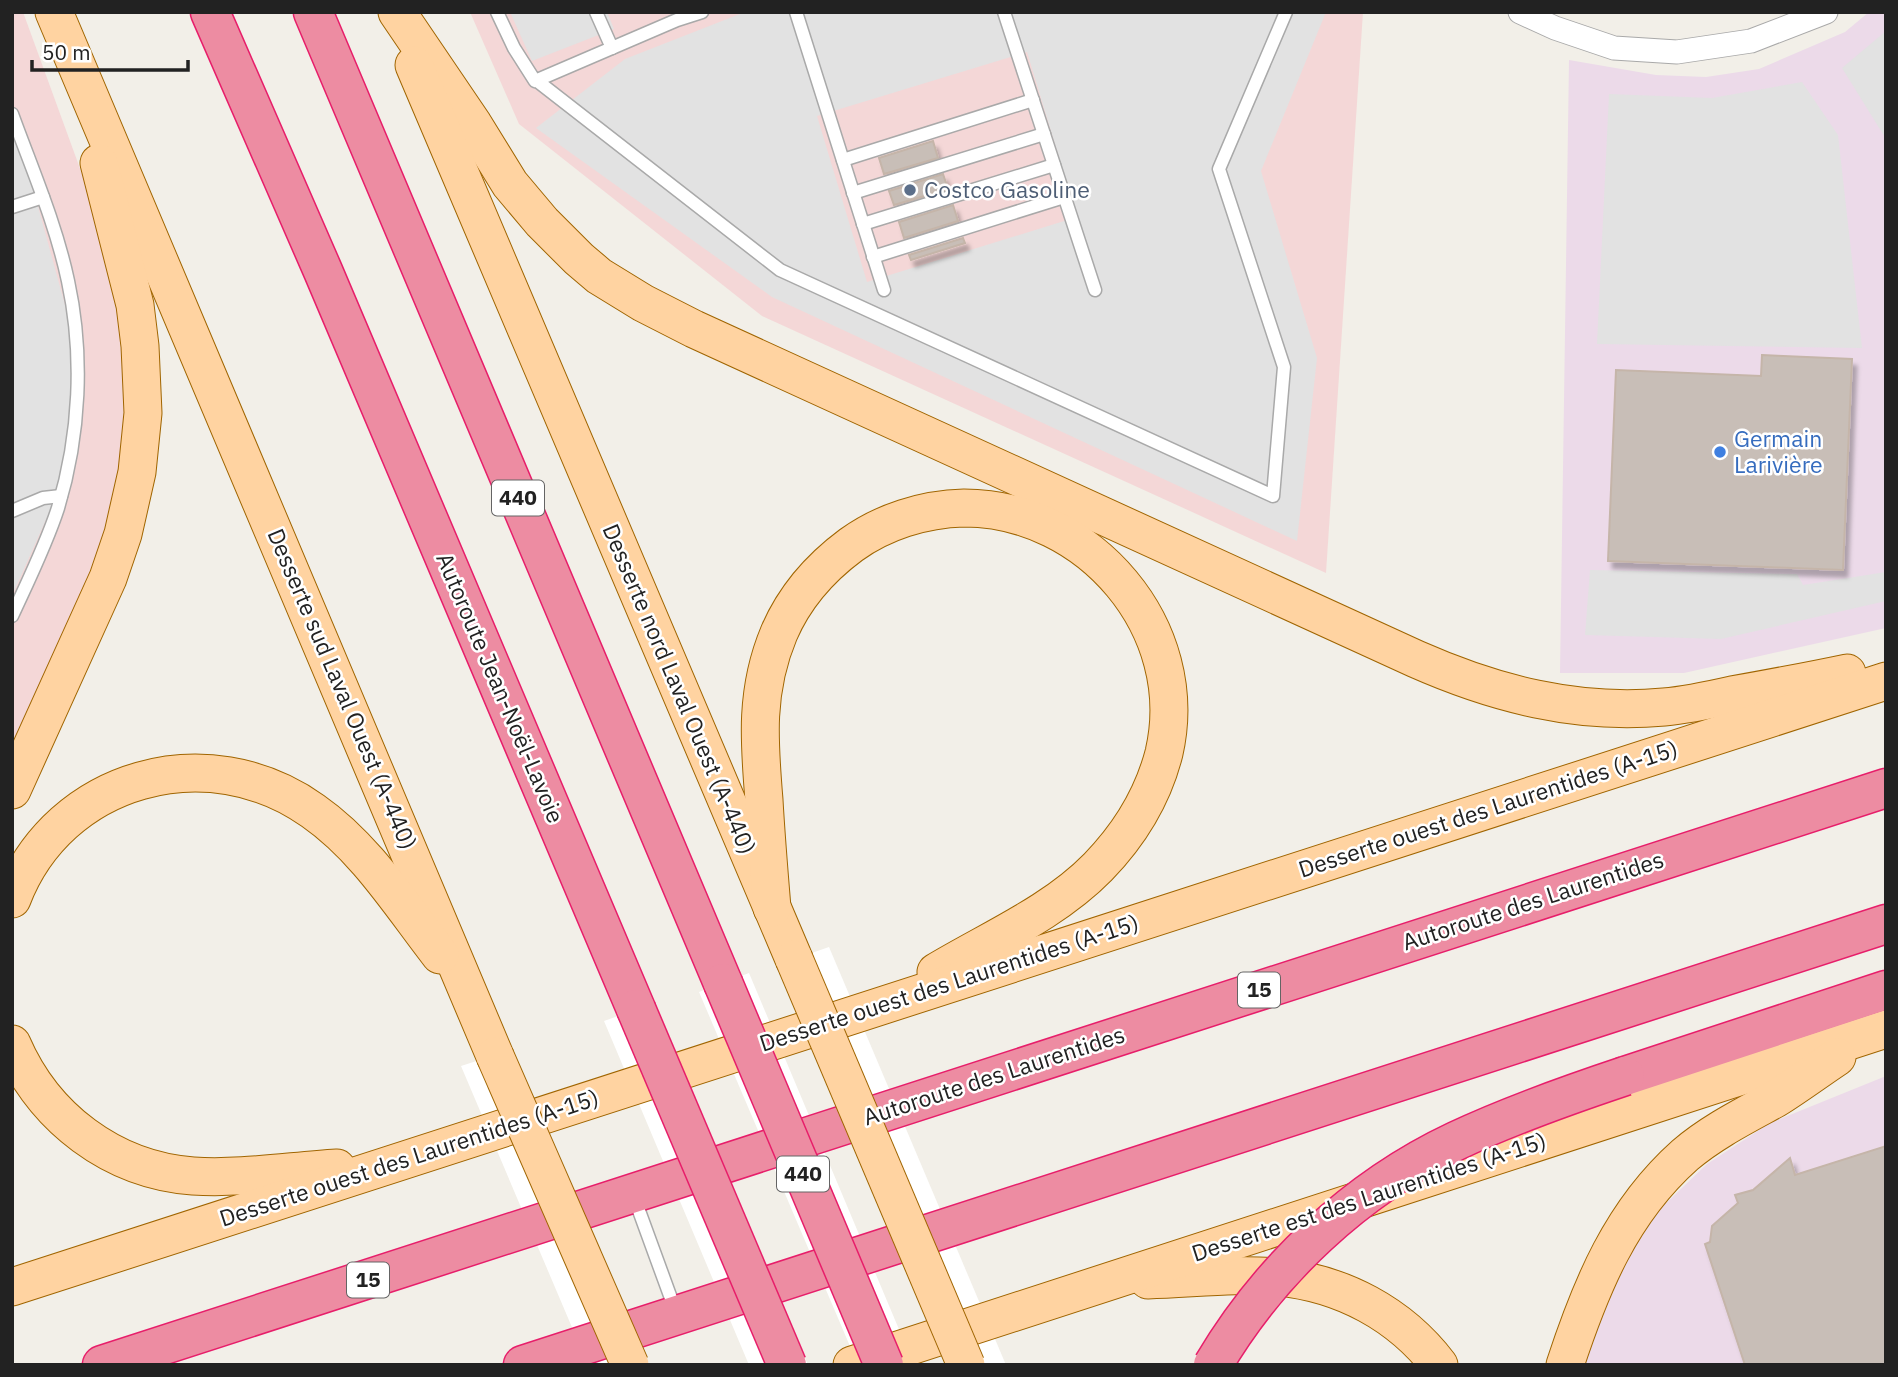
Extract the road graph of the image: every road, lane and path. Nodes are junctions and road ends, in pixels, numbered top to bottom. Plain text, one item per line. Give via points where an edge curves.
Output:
1 (54, 12) edge
2 (210, 12) edge
3 (313, 12) edge
4 (392, 12) edge
5 (397, 12) edge
6 (497, 12) edge
7 (596, 12) edge
8 (702, 12) edge
9 (796, 12) edge
10 (1004, 12) edge
11 (1286, 12) edge
12 (1520, 12) edge
13 (1826, 12) edge
14 (612, 48) junction
15 (71, 54) junction
16 (536, 80) junction
17 (1033, 100) junction
18 (12, 114) edge
19 (1044, 134) junction
20 (843, 160) junction
21 (1054, 165) junction
22 (853, 193) junction
23 (43, 197) junction
24 (1064, 197) junction
25 (12, 207) edge
26 (863, 224) junction
27 (873, 257) junction
28 (884, 290) dead end
29 (1095, 290) dead end
30 (61, 496) junction
31 (12, 511) edge
32 (12, 616) edge
33 (1886, 666) edge
34 (1886, 681) edge
35 (1886, 788) edge
36 (12, 790) edge
37 (12, 899) edge
38 (772, 908) junction
39 (1886, 924) edge
40 (1886, 990) edge
41 (468, 992) junction
42 (878, 1006) junction
43 (1878, 1032) edge
44 (12, 1044) edge
45 (394, 1163) junction
46 (633, 1194) junction
47 (1105, 1282) junction
48 (12, 1287) edge
49 (678, 1319) junction
50 (102, 1365) edge
51 (523, 1365) edge
52 (599, 1365) edge
53 (630, 1365) edge
54 (786, 1365) edge
55 (852, 1365) edge
56 (884, 1365) edge
57 (966, 1365) edge
58 (1213, 1365) edge
59 (1439, 1365) edge
60 (1565, 1365) edge

1 - 15 main road, Desserte sud Laval Ouest (A-440)
2 - 54 highway, Autoroute Jean-Noël-Lavoie, bridge
3 - 56 highway, 440, bridge
4 - 38 main road, Desserte nord Laval Ouest (A-440)
5 - 33 main road via 525,204 579,259 622,292 1440,670 1527,698 1638,709 1682,705
6 - 16 lane
7 - 14 lane
8 - 14 lane
9 - 20 lane
10 - 17 lane
11 - 16 lane via 1219,169 1284,367 1273,496 780,270
12 - 13 street via 1614,48 1677,52 1751,41
14 - 16 lane
15 - 36 main road via 135,305 142,380 141,444 132,503 114,562
15 - 41 main road, Desserte sud Laval Ouest (A-440)
17 - 19 lane
17 - 20 lane
18 - 23 lane
19 - 21 lane
19 - 22 lane
20 - 22 lane
21 - 24 lane
21 - 26 lane
22 - 26 lane
23 - 25 lane
23 - 30 lane via 67,275 77,344 75,422
24 - 27 lane
24 - 29 lane
26 - 27 lane
27 - 28 lane
30 - 31 lane
30 - 32 lane
34 - 42 main road, Desserte ouest des Laurentides (A-15)
35 - 46 highway, Autoroute des Laurentides / 15
37 - 41 main road via 41,849 95,800 154,777 226,774 283,792 332,825 384,881
38 - 42 main road via 759,743 762,696 779,633 811,582 842,552 876,529 914,515 954,509 990,509 1026,517 1094,554 1135,599 1163,660 1167,732 1146,801 1112,852 1065,896
38 - 57 main road, Desserte nord Laval Ouest (A-440), bridge
39 - 49 highway via 715,1303
40 - 58 highway, bridge via 1505,1119 1396,1174 1293,1258
41 - 53 main road, Desserte sud Laval Ouest (A-440), bridge
42 - 45 main road, Desserte ouest des Laurentides (A-15)
43 - 47 main road, Desserte est des Laurentides (A-15)
43 - 60 main road via 1709,1137 1663,1177 1629,1221 1598,1274
44 - 45 main road via 43,1098 75,1130 112,1153 152,1168 217,1177
45 - 48 main road, Desserte ouest des Laurentides (A-15)
46 - 49 lane
46 - 50 highway, Autoroute des Laurentides / 15
47 - 55 main road, Desserte est des Laurentides (A-15)
47 - 59 main road via 1264,1277 1305,1282 1345,1293 1392,1318 1414,1335
49 - 51 highway
49 - 52 highway

